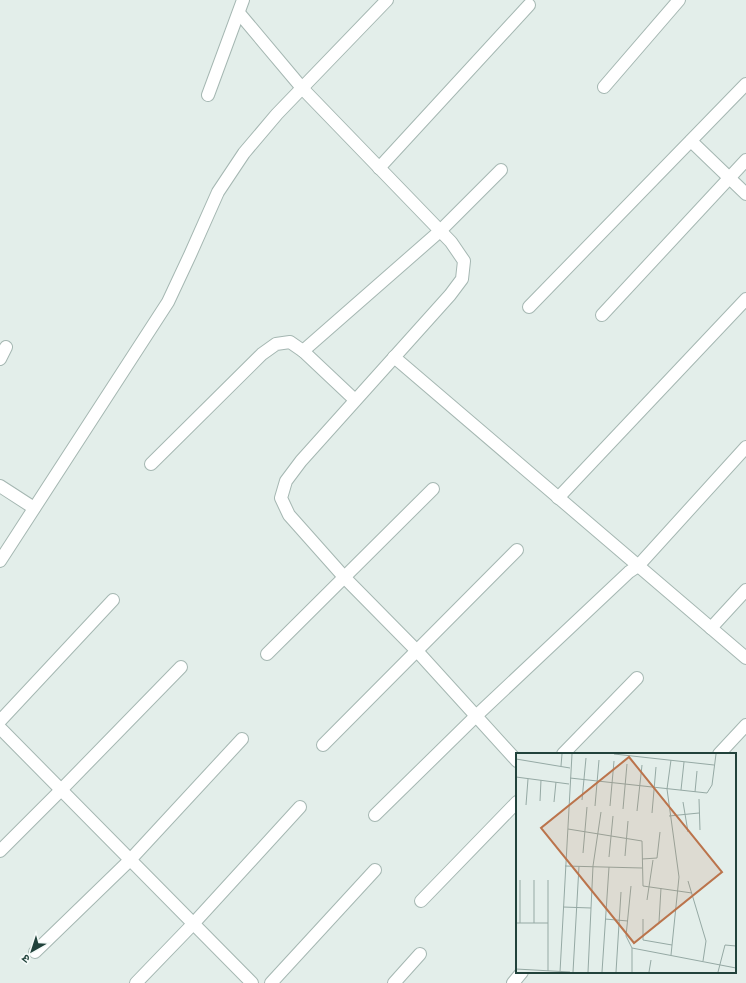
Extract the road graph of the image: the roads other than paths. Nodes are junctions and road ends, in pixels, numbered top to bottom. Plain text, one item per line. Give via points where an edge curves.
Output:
1 (243, 0) edge
2 (387, 0) edge
3 (679, 0) edge
4 (529, 5) dead end
5 (239, 13) junction
6 (746, 84) edge
7 (604, 87) dead end
8 (302, 88) junction
9 (208, 96) dead end
10 (691, 141) junction
11 (746, 160) edge
12 (379, 168) junction
13 (501, 170) dead end
14 (729, 179) junction
15 (746, 194) edge
16 (440, 231) junction
17 (746, 298) edge
18 (529, 307) dead end
19 (602, 315) dead end
20 (6, 348) dead end
21 (303, 351) junction
22 (394, 357) junction
23 (0, 359) edge
24 (356, 400) junction
25 (746, 447) edge
26 (151, 464) dead end
27 (0, 486) edge
28 (433, 489) dead end
29 (558, 498) junction
30 (34, 508) junction
31 (517, 550) dead end
32 (0, 561) edge
33 (638, 566) junction
34 (345, 578) junction
35 (746, 590) edge
36 (113, 600) dead end
37 (711, 628) junction
38 (416, 651) junction
39 (266, 654) dead end
40 (746, 658) edge
41 (181, 667) dead end
42 (637, 678) dead end
43 (476, 716) junction
44 (0, 721) edge
45 (746, 725) edge
46 (0, 728) edge
47 (242, 739) dead end
48 (323, 745) dead end
49 (564, 753) edge
50 (720, 753) edge
51 (516, 760) edge
52 (61, 790) junction
53 (516, 803) edge
54 (300, 808) dead end
55 (375, 815) dead end
56 (0, 851) edge
57 (130, 860) junction
58 (375, 870) dead end
59 (421, 901) dead end
60 (193, 924) junction
61 (35, 952) dead end
62 (420, 954) dead end
63 (521, 973) edge
64 (136, 983) edge
65 (252, 983) edge
66 (271, 983) edge
67 (394, 983) edge
68 (513, 983) edge

1 - 5 street
2 - 8 street
3 - 7 street
4 - 12 street
5 - 8 street
5 - 9 street
6 - 10 street
8 - 12 street
8 - 30 street via 244,152 218,192 168,302
10 - 14 street
10 - 18 street
11 - 14 street
12 - 16 street
13 - 16 street
14 - 15 street
14 - 19 street
16 - 21 street
16 - 22 street via 464,261 462,279
17 - 29 street
20 - 23 street
21 - 24 street
21 - 26 street via 290,342 276,344 262,354
22 - 24 street
22 - 29 street
24 - 34 street via 301,461 286,481 281,498 289,515
25 - 33 street
27 - 30 street
28 - 34 street
29 - 33 street
30 - 32 street
31 - 38 street
33 - 37 street
33 - 43 street
34 - 38 street
34 - 39 street
35 - 37 street
36 - 44 street
37 - 40 street
38 - 43 street
38 - 48 street
41 - 52 street
42 - 49 street
43 - 51 street
43 - 55 street
45 - 50 street
46 - 52 street
47 - 57 street
52 - 56 street
52 - 57 street
53 - 59 street
54 - 60 street
57 - 60 street
57 - 61 street
58 - 66 street
60 - 64 street
60 - 65 street
62 - 67 street
63 - 68 street

